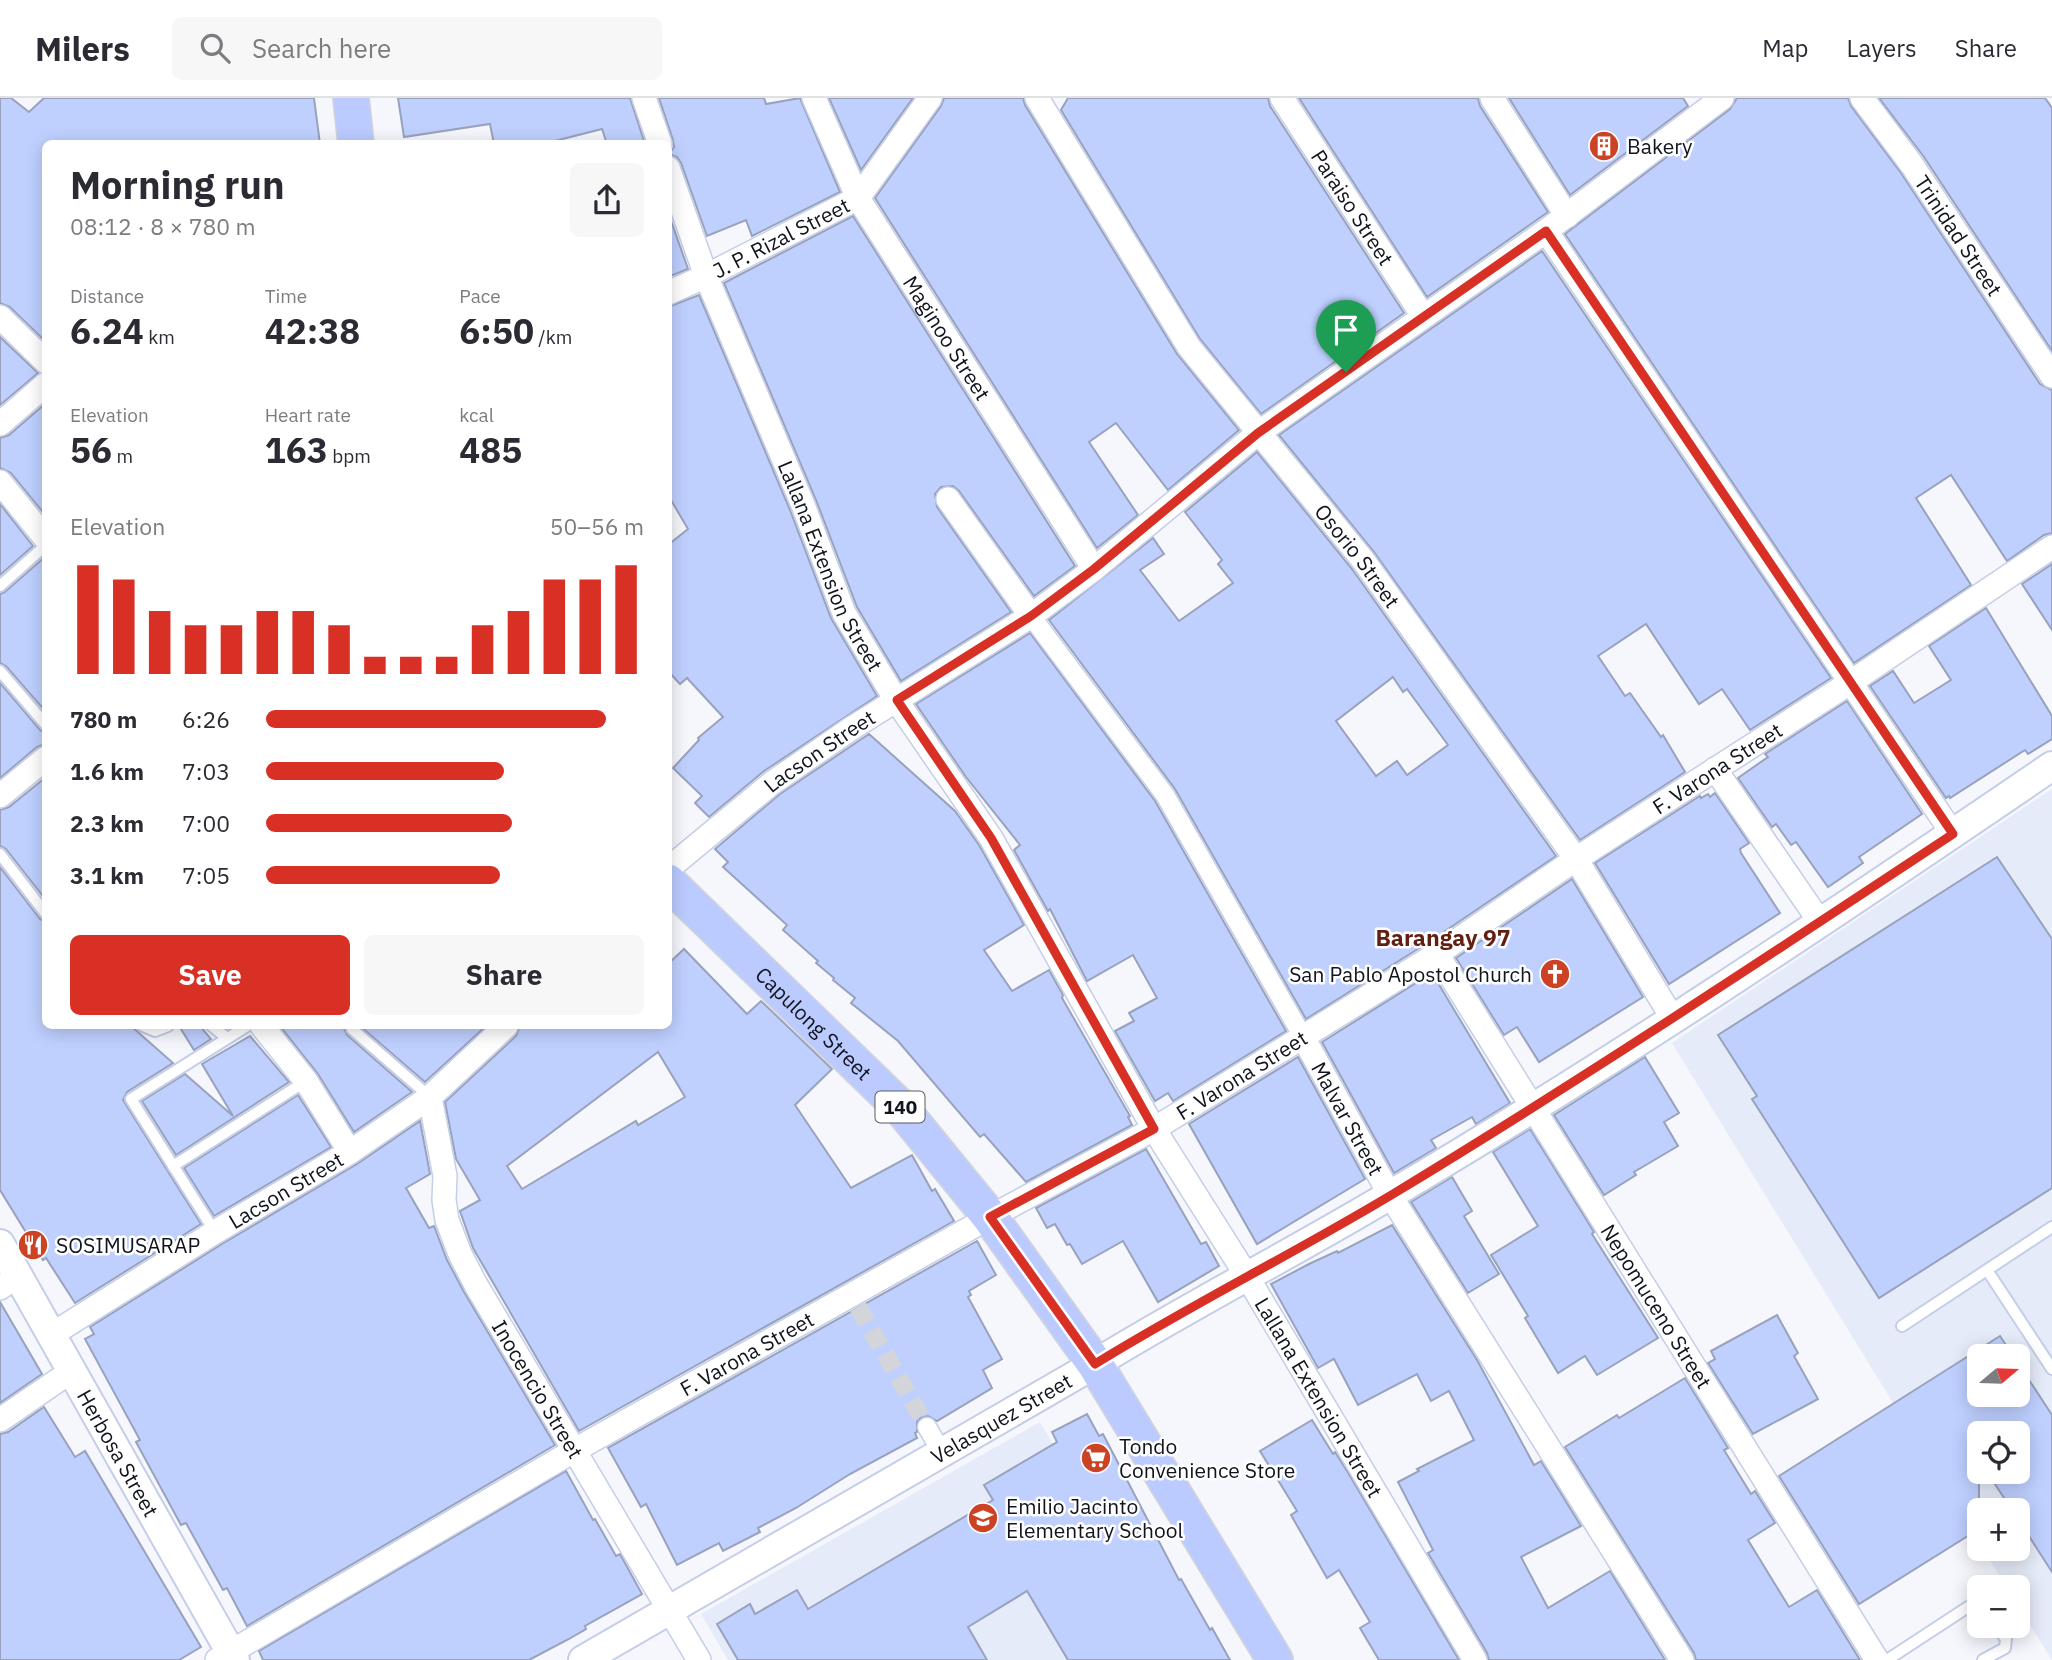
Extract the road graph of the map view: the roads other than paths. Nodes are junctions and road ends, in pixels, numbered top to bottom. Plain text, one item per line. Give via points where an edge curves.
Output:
1 (351, 98) edge
2 (644, 98) edge
3 (814, 98) edge
4 (930, 98) edge
5 (1037, 98) edge
6 (1282, 98) edge
7 (1492, 98) edge
8 (1722, 98) edge
9 (1862, 98) edge
10 (356, 140) edge
11 (659, 140) edge
12 (672, 180) edge
13 (858, 198) junction
14 (1567, 216) junction
15 (1546, 231) junction
16 (706, 276) junction
17 (672, 291) edge
18 (1423, 316) junction
19 (0, 317) edge
20 (42, 358) edge
21 (2052, 376) edge
22 (42, 387) edge
23 (0, 424) edge
24 (1258, 433) junction
25 (0, 482) edge
26 (948, 499) dead end
27 (42, 534) edge
28 (2052, 547) edge
29 (42, 549) edge
30 (1094, 569) junction
31 (0, 586) edge
32 (1031, 616) junction
33 (0, 671) edge
34 (1851, 682) junction
35 (897, 700) junction
36 (42, 720) edge
37 (42, 761) edge
38 (2052, 766) edge
39 (1715, 769) junction
40 (0, 796) edge
41 (1953, 834) junction
42 (0, 853) edge
43 (1576, 859) junction
44 (672, 866) edge
45 (672, 886) edge
46 (42, 909) edge
47 (1820, 922) junction
48 (1437, 954) junction
49 (1673, 1019) junction
50 (216, 1029) edge
51 (242, 1029) edge
52 (264, 1029) edge
53 (352, 1029) edge
54 (503, 1029) edge
55 (1303, 1037) junction
56 (228, 1038) junction
57 (306, 1081) junction
58 (430, 1097) junction
59 (1533, 1108) junction
60 (1154, 1129) junction
61 (350, 1152) junction
62 (173, 1166) junction
63 (1390, 1195) junction
64 (990, 1217) junction
65 (2052, 1227) edge
66 (215, 1232) junction
67 (0, 1244) edge
68 (1987, 1270) junction
69 (1248, 1278) junction
70 (9, 1282) edge
71 (1902, 1326) dead end
72 (51, 1335) junction
73 (1095, 1364) junction
74 (2052, 1369) edge
75 (70, 1372) junction
76 (0, 1420) edge
77 (927, 1427) tunnel mouth
78 (575, 1450) junction
79 (941, 1451) junction
80 (1967, 1608) edge
81 (670, 1610) junction
82 (2005, 1638) edge
83 (228, 1657) edge
84 (583, 1660) edge
85 (699, 1660) edge
86 (1275, 1660) edge
87 (1475, 1660) edge
88 (1682, 1660) edge
89 (1877, 1660) edge
90 (1887, 1660) edge
91 (1983, 1660) edge

1 - 10 main road
2 - 11 street
3 - 13 street, Maginoo Street
4 - 13 street, J. P. Rizal Street
5 - 24 street, Osorio Street via 1189,347
6 - 18 street, Paraiso Street
7 - 14 street
8 - 14 street, Lacson Street
9 - 21 street, Trinidad Street
12 - 16 street, Lallana Extension Street
13 - 16 street, J. P. Rizal Street
13 - 30 street, Maginoo Street
14 - 15 street, Lacson Street
15 - 18 street, Lacson Street
15 - 34 street
16 - 17 street, J. P. Rizal Street
16 - 35 street, Lallana Extension Street via 844,613
18 - 24 street, Lacson Street
19 - 20 street
22 - 23 street
24 - 30 street, Lacson Street
24 - 43 street, Osorio Street via 1363,560
25 - 27 street
26 - 32 street
28 - 34 street, F. Varona Street
29 - 31 lane
30 - 32 street, Lacson Street
32 - 35 street, Lacson Street
32 - 55 street, Malvar Street via 1165,794
33 - 36 lane
34 - 39 street, F. Varona Street
34 - 41 street
35 - 44 street, Lacson Street via 772,783
35 - 60 street, Lallana Extension Street via 991,838
37 - 40 street
38 - 41 street, Velasquez Street
39 - 43 street, F. Varona Street
39 - 47 street
41 - 47 street, Velasquez Street
42 - 46 lane
43 - 48 street, F. Varona Street
43 - 49 street, Osorio Street
45 - 64 main road, Capulong Street / 140 via 901,1108
47 - 49 street, Velasquez Street
48 - 55 street, F. Varona Street
48 - 59 street, Nepomuceno Street
49 - 59 street, Velasquez Street
50 - 56 lane
51 - 56 lane
52 - 57 street
53 - 58 lane
54 - 58 street, Lacson Street
55 - 60 street, F. Varona Street
55 - 63 street, Malvar Street
56 - 62 lane via 131,1099
57 - 61 street
57 - 62 lane
58 - 61 street, Lacson Street
58 - 78 street, Inocencio Street via 445,1176 447,1220 460,1254
59 - 63 street, Velasquez Street
59 - 89 street, Nepomuceno Street
60 - 64 street, F. Varona Street
60 - 69 street, Lallana Extension Street
61 - 66 street, Lacson Street
62 - 66 lane
63 - 69 street, Velasquez Street
63 - 88 street, Malvar Street
64 - 73 main road, Capulong Street / 140
64 - 78 street, F. Varona Street via 855,1301
65 - 68 lane
66 - 72 street, Lacson Street
67 - 70 street, Herbosa Street
68 - 71 lane
68 - 74 lane
69 - 73 street, Velasquez Street
69 - 87 street, Lallana Extension Street
70 - 72 street, Herbosa Street
72 - 75 street, Herbosa Street
73 - 79 street, Velasquez Street
73 - 86 main road, Capulong Street / 140
75 - 76 street
75 - 83 street, Herbosa Street
77 - 79 street
78 - 81 street, Inocencio Street
78 - 83 street, F. Varona Street
79 - 81 street, Velasquez Street
80 - 90 lane
81 - 84 street, Velasquez Street
81 - 85 street, Inocencio Street
82 - 91 lane via 2005,1648

